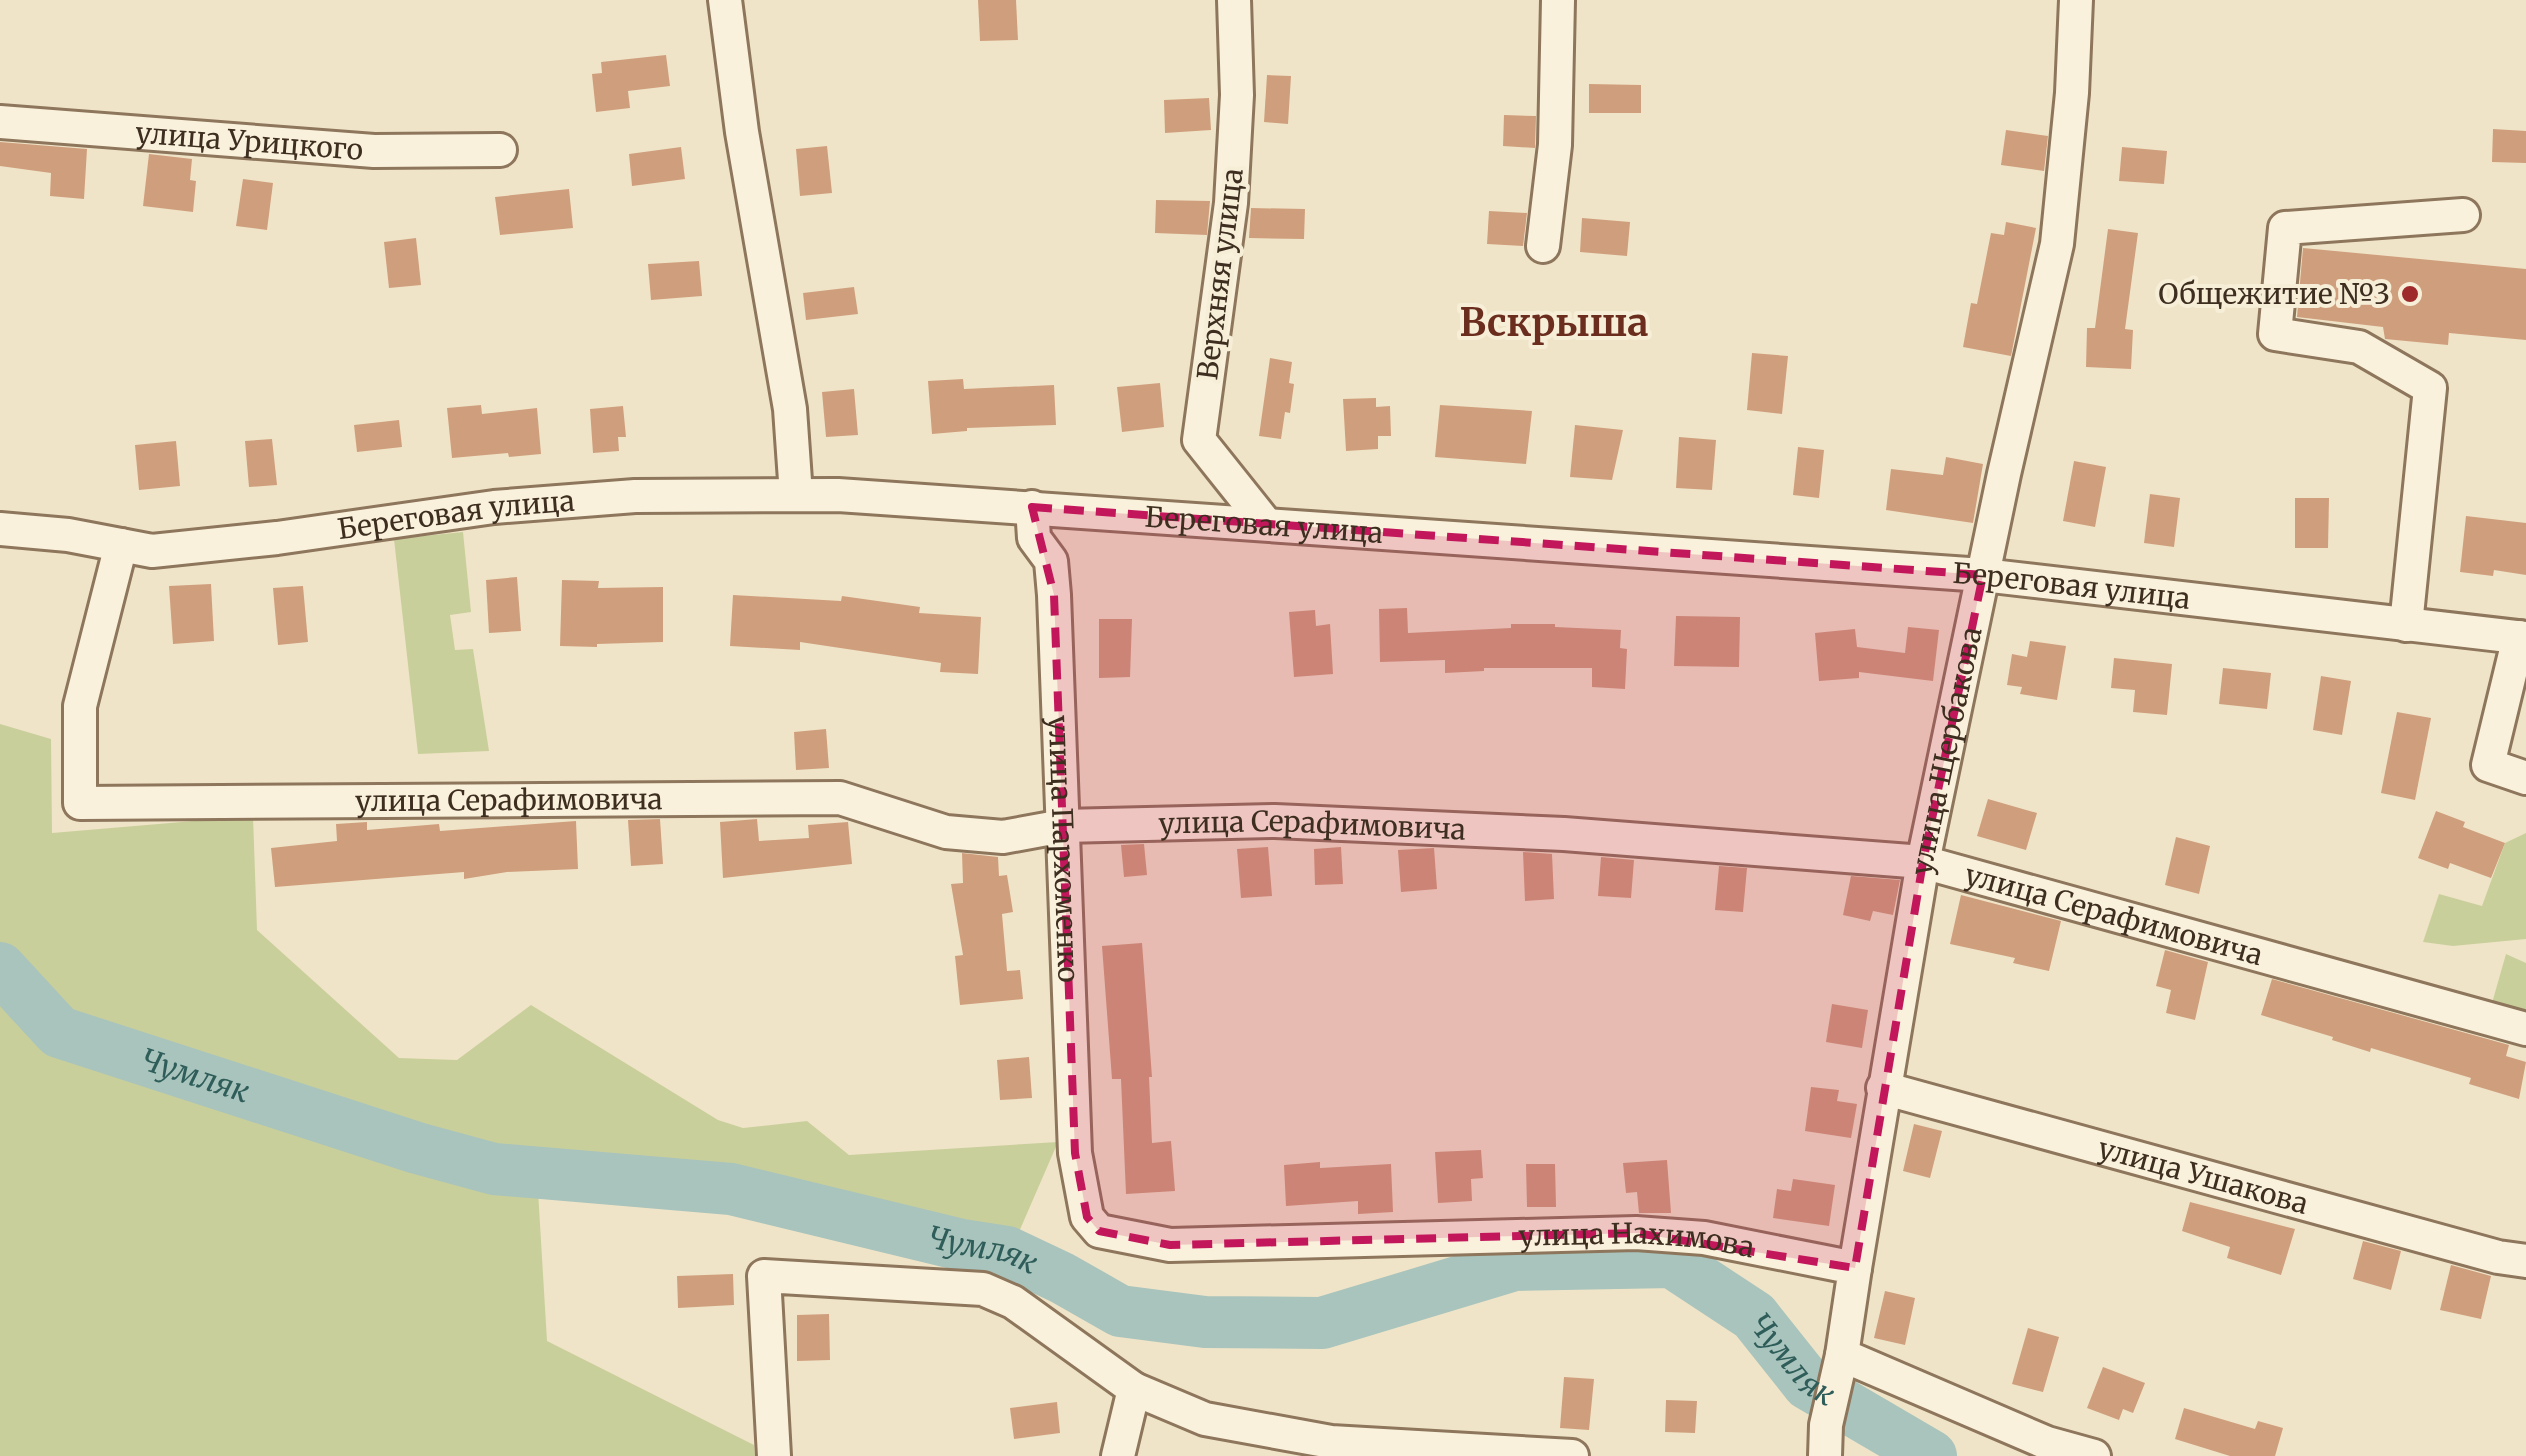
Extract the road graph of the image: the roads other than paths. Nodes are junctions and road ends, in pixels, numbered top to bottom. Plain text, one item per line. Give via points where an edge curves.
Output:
1 (725, 0) edge
2 (1234, 0) edge
3 (1558, 0) edge
4 (2076, 0) edge
5 (0, 122) edge
6 (500, 150) dead end
7 (2463, 215) dead end
8 (1542, 246) dead end
9 (796, 496) junction
10 (1032, 508) junction
11 (1266, 524) junction
12 (0, 529) edge
13 (121, 545) junction
14 (1983, 574) junction
15 (2406, 625) junction
16 (2523, 638) edge
17 (2526, 778) edge
18 (1063, 826) junction
19 (1923, 862) junction
20 (2526, 1029) edge
21 (1883, 1088) junction
22 (1083, 1195) joint
23 (2526, 1262) edge
24 (1855, 1268) junction
25 (1838, 1371) junction
26 (1134, 1389) junction
27 (1826, 1440) edge
28 (774, 1456) edge
29 (1118, 1456) edge
30 (1572, 1456) edge
31 (2094, 1456) edge

1 - 9 street via 790,409
2 - 11 street, Верхняя улица via 1231,203 1199,440
3 - 8 street via 1555,146
4 - 14 street, улица Щербакова via 2057,244
5 - 6 street, улица Урицкого via 374,151
7 - 15 street via 2284,228 2274,334 2359,346 2430,388
9 - 10 street, Береговая улица
9 - 13 street, Береговая улица via 635,496 152,550
10 - 11 street, Береговая улица
10 - 18 street, улица Пархоменко via 1034,538 1051,561
11 - 14 street, Береговая улица
12 - 13 street, Береговая улица
13 - 18 street, улица Серафимовича via 80,706 80,803 840,798 946,832 1003,837
14 - 15 street, Береговая улица
14 - 19 street, улица Щербакова
15 - 16 street, Береговая улица
16 - 17 street via 2488,766
18 - 19 street, улица Серафимовича via 1294,822 1564,834
18 - 22 street, улица Пархоменко via 1075,1153
19 - 20 street, улица Серафимовича
19 - 21 street, улица Щербакова
21 - 23 street, улица Ушакова
21 - 24 street, улица Щербакова
22 - 24 street, улица Нахимова via 1098,1231 1170,1245 1636,1233 1704,1238
24 - 25 street
25 - 27 street
25 - 31 street
26 - 28 street via 1013,1302 983,1289 764,1276
26 - 29 street
26 - 30 street via 1205,1419 1331,1442

